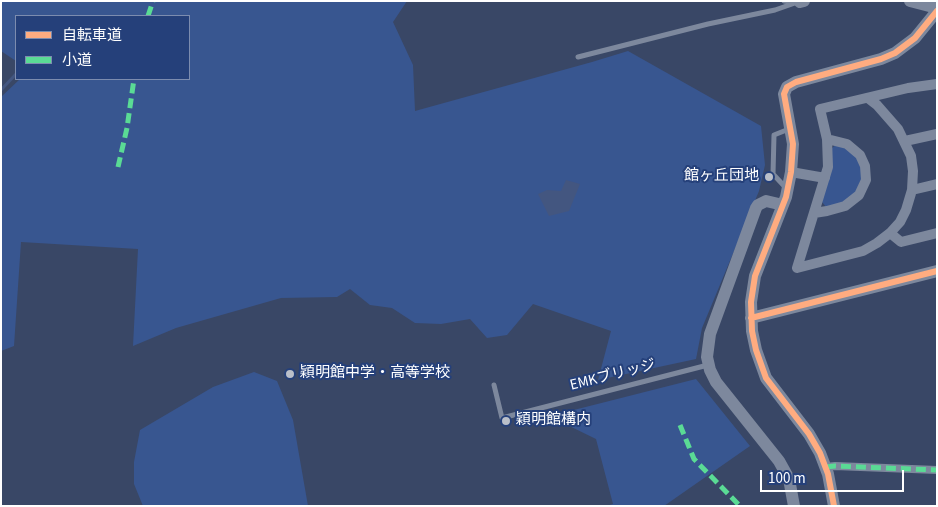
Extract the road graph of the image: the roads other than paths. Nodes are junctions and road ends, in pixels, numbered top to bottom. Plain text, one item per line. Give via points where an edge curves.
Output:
1 (784, 1) edge
2 (910, 1) edge
3 (800, 2) edge
4 (937, 9) edge
5 (578, 57) dead end
6 (937, 84) edge
7 (868, 98) junction
8 (791, 129) junction
9 (937, 134) edge
10 (827, 139) junction
11 (905, 141) junction
12 (791, 172) junction
13 (825, 178) junction
14 (937, 184) edge
15 (788, 190) junction
16 (912, 190) junction
17 (783, 205) junction
18 (814, 213) junction
19 (890, 233) junction
20 (937, 233) edge
21 (937, 271) edge
22 (751, 318) junction
23 (704, 366) junction
24 (494, 386) dead end
25 (826, 467) junction
26 (937, 470) edge
27 (794, 506) edge
28 (834, 506) edge

1 - 3 lane
2 - 4 street
3 - 5 lane
4 - 8 street via 915,38 895,53 790,85 784,97
6 - 7 street
7 - 10 street via 820,109
7 - 11 street via 887,116
8 - 12 street
8 - 15 lane via 774,135 773,174
9 - 11 street
10 - 13 street via 829,153
10 - 18 street via 847,144 860,155 866,180 860,195 845,206
11 - 16 street via 911,156
12 - 13 street
12 - 15 street
13 - 18 street
14 - 16 street
15 - 17 street
16 - 19 street via 900,222
17 - 22 street via 755,276
17 - 23 street via 766,201 756,208 710,334
18 - 19 street via 797,268 863,251
19 - 20 street via 901,242
21 - 22 street
22 - 25 street via 754,341 766,378 808,434
23 - 24 lane, EMKブリッジ via 502,418
23 - 27 street via 779,461 789,479
25 - 26 street
25 - 28 street

